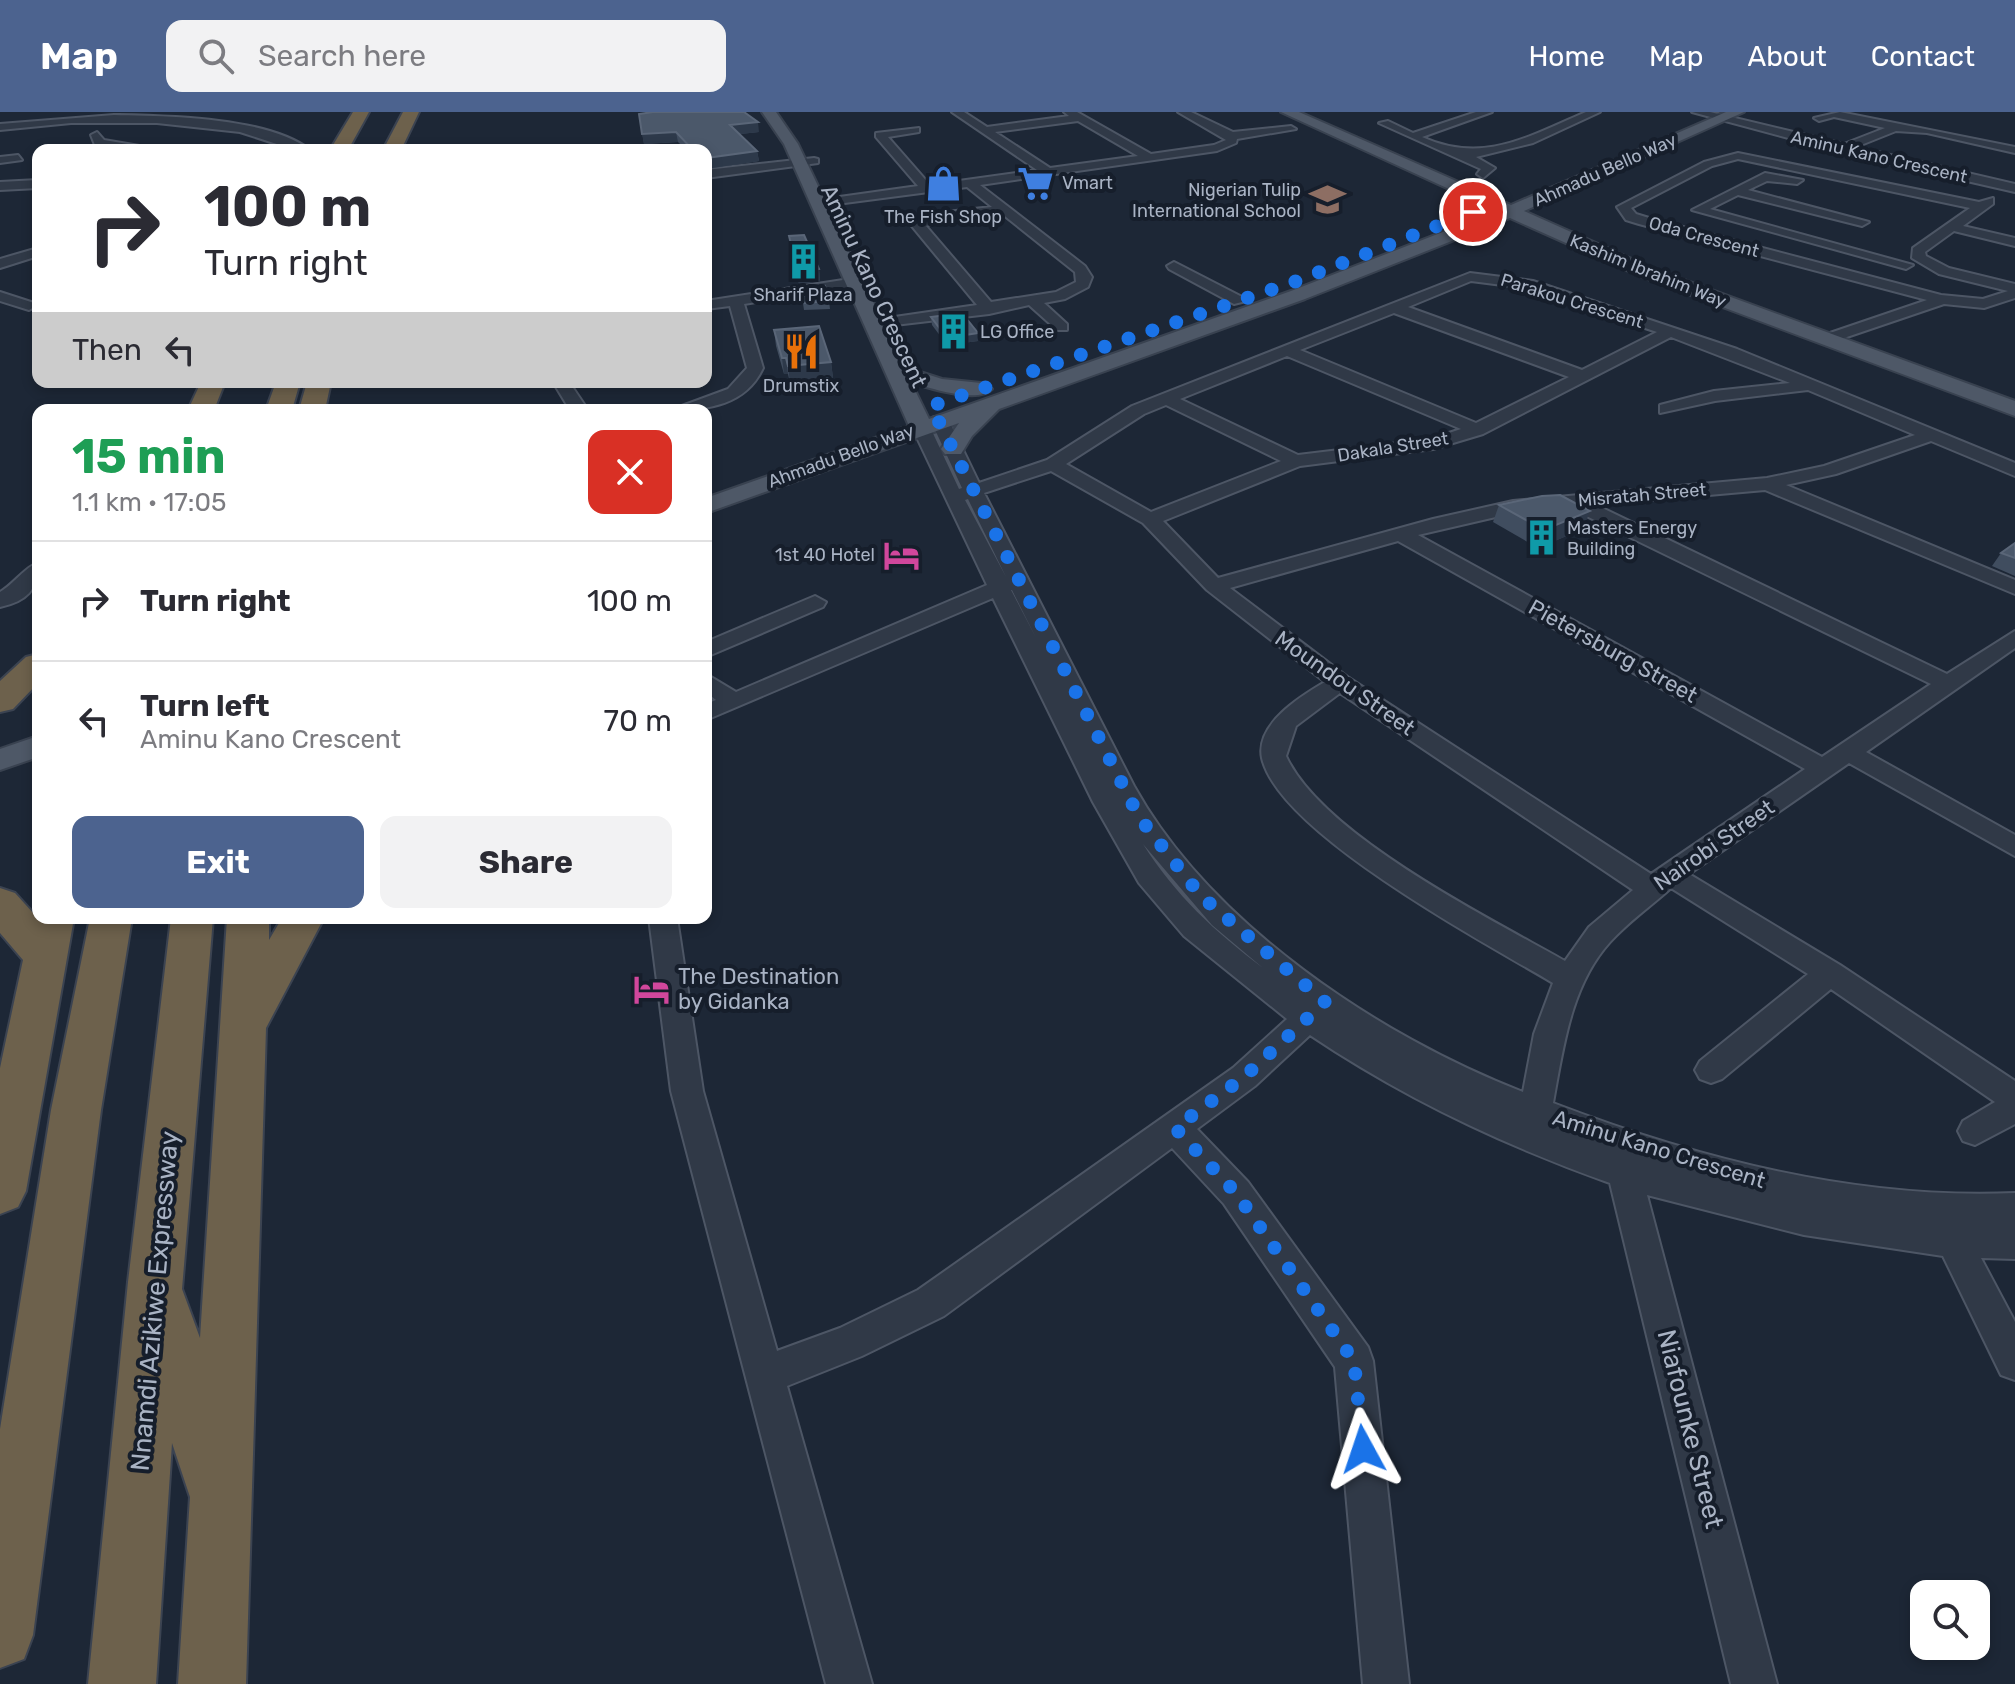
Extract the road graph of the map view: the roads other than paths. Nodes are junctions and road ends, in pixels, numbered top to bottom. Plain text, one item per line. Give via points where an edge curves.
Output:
1 (378, 112) edge
2 (411, 112) edge
3 (769, 112) edge
4 (785, 112) edge
5 (957, 112) edge
6 (1203, 112) edge
7 (1303, 112) edge
8 (1487, 112) edge
9 (1595, 112) edge
10 (1185, 113) edge
11 (1074, 115) edge
12 (1717, 116) edge
13 (1819, 118) dead end
14 (357, 119) edge
15 (1290, 120) edge
16 (1384, 123) dead end
17 (0, 127) edge
18 (1904, 129) junction
19 (915, 130) dead end
20 (985, 130) junction
21 (97, 135) dead end
22 (1231, 136) junction
23 (1415, 136) junction
24 (107, 144) edge
25 (294, 144) edge
26 (342, 144) edge
27 (362, 144) edge
28 (395, 144) edge
29 (1843, 148) junction
30 (2015, 150) edge
31 (1458, 153) junction
32 (18, 158) dead end
33 (1150, 158) junction
34 (0, 160) edge
35 (806, 162) junction
36 (1694, 172) junction
37 (712, 173) edge
38 (1050, 173) junction
39 (32, 184) edge
40 (972, 185) junction
41 (1475, 185) junction
42 (0, 186) edge
43 (2012, 186) edge
44 (1743, 188) junction
45 (928, 190) junction
46 (1879, 200) dead end
47 (826, 203) junction
48 (1982, 207) junction
49 (999, 210) junction
50 (1510, 210) junction
51 (1739, 222) junction
52 (1862, 222) dead end
53 (1952, 227) junction
54 (1709, 239) junction
55 (2015, 242) edge
56 (32, 254) edge
57 (0, 264) edge
58 (1906, 265) dead end
59 (1174, 266) dead end
60 (862, 281) junction
61 (2015, 290) edge
62 (0, 296) edge
63 (1941, 299) junction
64 (736, 300) junction
65 (1033, 301) junction
66 (1239, 301) junction
67 (712, 304) edge
68 (29, 306) dead end
69 (1393, 307) junction
70 (989, 310) junction
71 (894, 323) junction
72 (874, 325) junction
73 (1062, 327) dead end
74 (1671, 331) junction
75 (1835, 336) junction
76 (1288, 351) junction
77 (1582, 376) junction
78 (917, 377) junction
79 (1809, 385) junction
80 (987, 396) junction
81 (1167, 399) junction
82 (2015, 400) edge
83 (700, 404) edge
84 (1666, 409) dead end
85 (2015, 409) edge
86 (924, 424) junction
87 (1477, 430) junction
88 (1929, 436) junction
89 (1296, 461) junction
90 (1053, 464) junction
91 (2015, 470) edge
92 (712, 483) edge
93 (1767, 484) junction
94 (965, 494) junction
95 (1571, 501) junction
96 (712, 504) edge
97 (1150, 519) junction
98 (1401, 534) junction
99 (32, 577) edge
100 (1006, 583) junction
101 (1214, 586) junction
102 (2015, 588) edge
103 (0, 601) edge
104 (815, 602) dead end
105 (2015, 638) edge
106 (712, 647) edge
107 (32, 670) edge
108 (1341, 683) junction
109 (1949, 684) junction
110 (712, 685) edge
111 (732, 700) junction
112 (0, 701) edge
113 (712, 710) edge
114 (0, 740) edge
115 (32, 740) edge
116 (32, 743) edge
117 (1849, 753) junction
118 (0, 760) edge
119 (1824, 769) junction
120 (2015, 847) edge
121 (1660, 881) junction
122 (0, 904) edge
123 (110, 924) edge
124 (191, 924) edge
125 (248, 924) edge
126 (300, 924) edge
127 (664, 924) edge
128 (48, 936) edge
129 (1830, 973) junction
130 (1570, 978) junction
131 (1316, 1012) junction
132 (244, 1026) junction
133 (1711, 1070) dead end
134 (1533, 1126) junction
135 (1175, 1128) junction
136 (1975, 1131) dead end
137 (1625, 1175) junction
138 (0, 1191) edge
139 (2015, 1209) edge
140 (1946, 1227) junction
141 (2015, 1242) edge
142 (155, 1282) junction
143 (2015, 1361) edge
144 (766, 1375) junction
145 (220, 1507) junction
146 (0, 1635) edge
147 (122, 1684) edge
148 (212, 1684) edge
149 (849, 1684) edge
150 (1386, 1684) edge
151 (1754, 1684) edge

1 - 14 highway
1 - 27 highway
2 - 28 highway
3 - 35 main road, Aminu Kano Crescent
4 - 35 main road, Aminu Kano Crescent
5 - 20 street
6 - 10 street
7 - 41 main road, Kashim Ibrahim Way
8 - 23 street
9 - 31 street via 1500,149
10 - 22 street
11 - 20 street
11 - 33 street
12 - 29 street, Aminu Kano Crescent
12 - 50 main road, Ahmadu Bello Way
13 - 18 street via 1831,114
14 - 26 highway
15 - 22 street
15 - 41 main road, Kashim Ibrahim Way
16 - 23 street
17 - 25 street via 114,112 240,121
18 - 29 street via 1883,130
18 - 30 street
19 - 45 street via 880,135
20 - 38 street
21 - 24 street via 99,143
22 - 33 street via 1227,145 1217,148
23 - 31 street
29 - 43 street, Aminu Kano Crescent
31 - 41 street via 1489,168
32 - 34 street
33 - 38 street
35 - 37 street
35 - 47 main road, Aminu Kano Crescent
36 - 44 street
36 - 48 street, Oda Crescent via 1726,157 1756,158
36 - 54 street, Oda Crescent via 1623,207 1631,217
38 - 40 street
39 - 42 street
40 - 45 street
40 - 49 street
41 - 50 main road, Kashim Ibrahim Way
41 - 50 main road
43 - 48 street
44 - 46 street via 1770,175
44 - 51 street via 1698,210
44 - 52 street
45 - 47 street
47 - 60 main road, Aminu Kano Crescent
48 - 53 street
49 - 65 street via 1085,277 1074,290
49 - 70 street via 926,219 918,225
50 - 66 main road, Ahmadu Bello Way
50 - 75 main road, Kashim Ibrahim Way
50 - 80 main road, Ahmadu Bello Way via 1298,295
50 - 85 main road, Kashim Ibrahim Way via 1687,288
51 - 54 street
51 - 58 street
53 - 55 street
53 - 61 street via 1918,251 1919,258 1944,271
54 - 63 street, Oda Crescent
56 - 57 street
59 - 66 street
60 - 64 street
60 - 71 main road, Aminu Kano Crescent
60 - 72 main road, Aminu Kano Crescent
61 - 63 street, Oda Crescent via 1984,304
62 - 68 street
63 - 75 street
64 - 67 street
64 - 83 street via 755,368 752,378 730,395
65 - 70 street
65 - 73 street
66 - 80 main road, Ahmadu Bello Way
69 - 74 street, Parakou Crescent via 1457,280 1489,277 1528,284
69 - 76 street, Parakou Crescent
69 - 77 street
70 - 71 street
71 - 72 street
71 - 78 main road, Aminu Kano Crescent
72 - 86 main road, Aminu Kano Crescent
74 - 77 street, Dakala Street
74 - 79 street, Parakou Crescent
75 - 82 main road, Kashim Ibrahim Way
76 - 81 street, Parakou Crescent
76 - 87 street
77 - 87 street, Dakala Street
78 - 80 main road
78 - 86 main road, Aminu Kano Crescent
79 - 84 street via 1714,396
79 - 88 street, Parakou Crescent
80 - 86 main road, Ahmadu Bello Way
80 - 86 main road via 974,420
81 - 89 street
81 - 90 street, Parakou Crescent via 1138,410
86 - 92 main road, Ahmadu Bello Way
86 - 94 street
86 - 96 main road, Ahmadu Bello Way via 906,448 853,452
87 - 89 street, Dakala Street via 1433,444
88 - 91 street, Parakou Crescent
88 - 93 street, Misratah Street via 1829,470
89 - 97 street, Dakala Street
90 - 94 street, Parakou Crescent
90 - 97 street, Moundou Street
93 - 95 street, Misratah Street
93 - 102 street
94 - 100 street
95 - 98 street, Misratah Street via 1513,507
95 - 109 street
97 - 101 street, Moundou Street
98 - 101 street, Misratah Street
98 - 119 street, Pietersburg Street
99 - 103 street
100 - 111 street
100 - 131 street via 1137,860 1169,903
101 - 108 street, Moundou Street
104 - 106 street
105 - 109 street, Nairobi Street
107 - 112 highway
108 - 121 street, Moundou Street
108 - 130 street via 1307,702 1275,743 1274,761 1285,780 1328,823 1382,865
109 - 117 street, Nairobi Street
110 - 111 street
111 - 113 street
114 - 115 main road
116 - 118 main road
117 - 119 street, Nairobi Street
117 - 120 street
119 - 121 street, Nairobi Street
121 - 129 street, Moundou Street
121 - 130 street, Nairobi Street via 1599,935
122 - 128 highway
123 - 146 highway via 76,1110
124 - 142 highway, Nnamdi Azikiwe Expressway
125 - 132 highway
126 - 132 highway
127 - 144 street via 687,1091
128 - 138 highway
129 - 133 street
129 - 136 street, Moundou Street via 2009,1094 2013,1108
130 - 134 street, Nairobi Street via 1550,1034
131 - 134 street via 1425,1091
131 - 135 street via 1244,1077
132 - 145 highway
134 - 137 street
134 - 140 street, Aminu Kano Crescent
135 - 144 street via 931,1303
135 - 150 street via 1236,1193 1354,1361
137 - 140 street via 1819,1223
137 - 151 street, Niafounke Street
139 - 140 street, Aminu Kano Crescent
140 - 141 street
140 - 143 street
142 - 145 highway
142 - 147 highway, Nnamdi Azikiwe Expressway
144 - 149 street
145 - 148 highway

